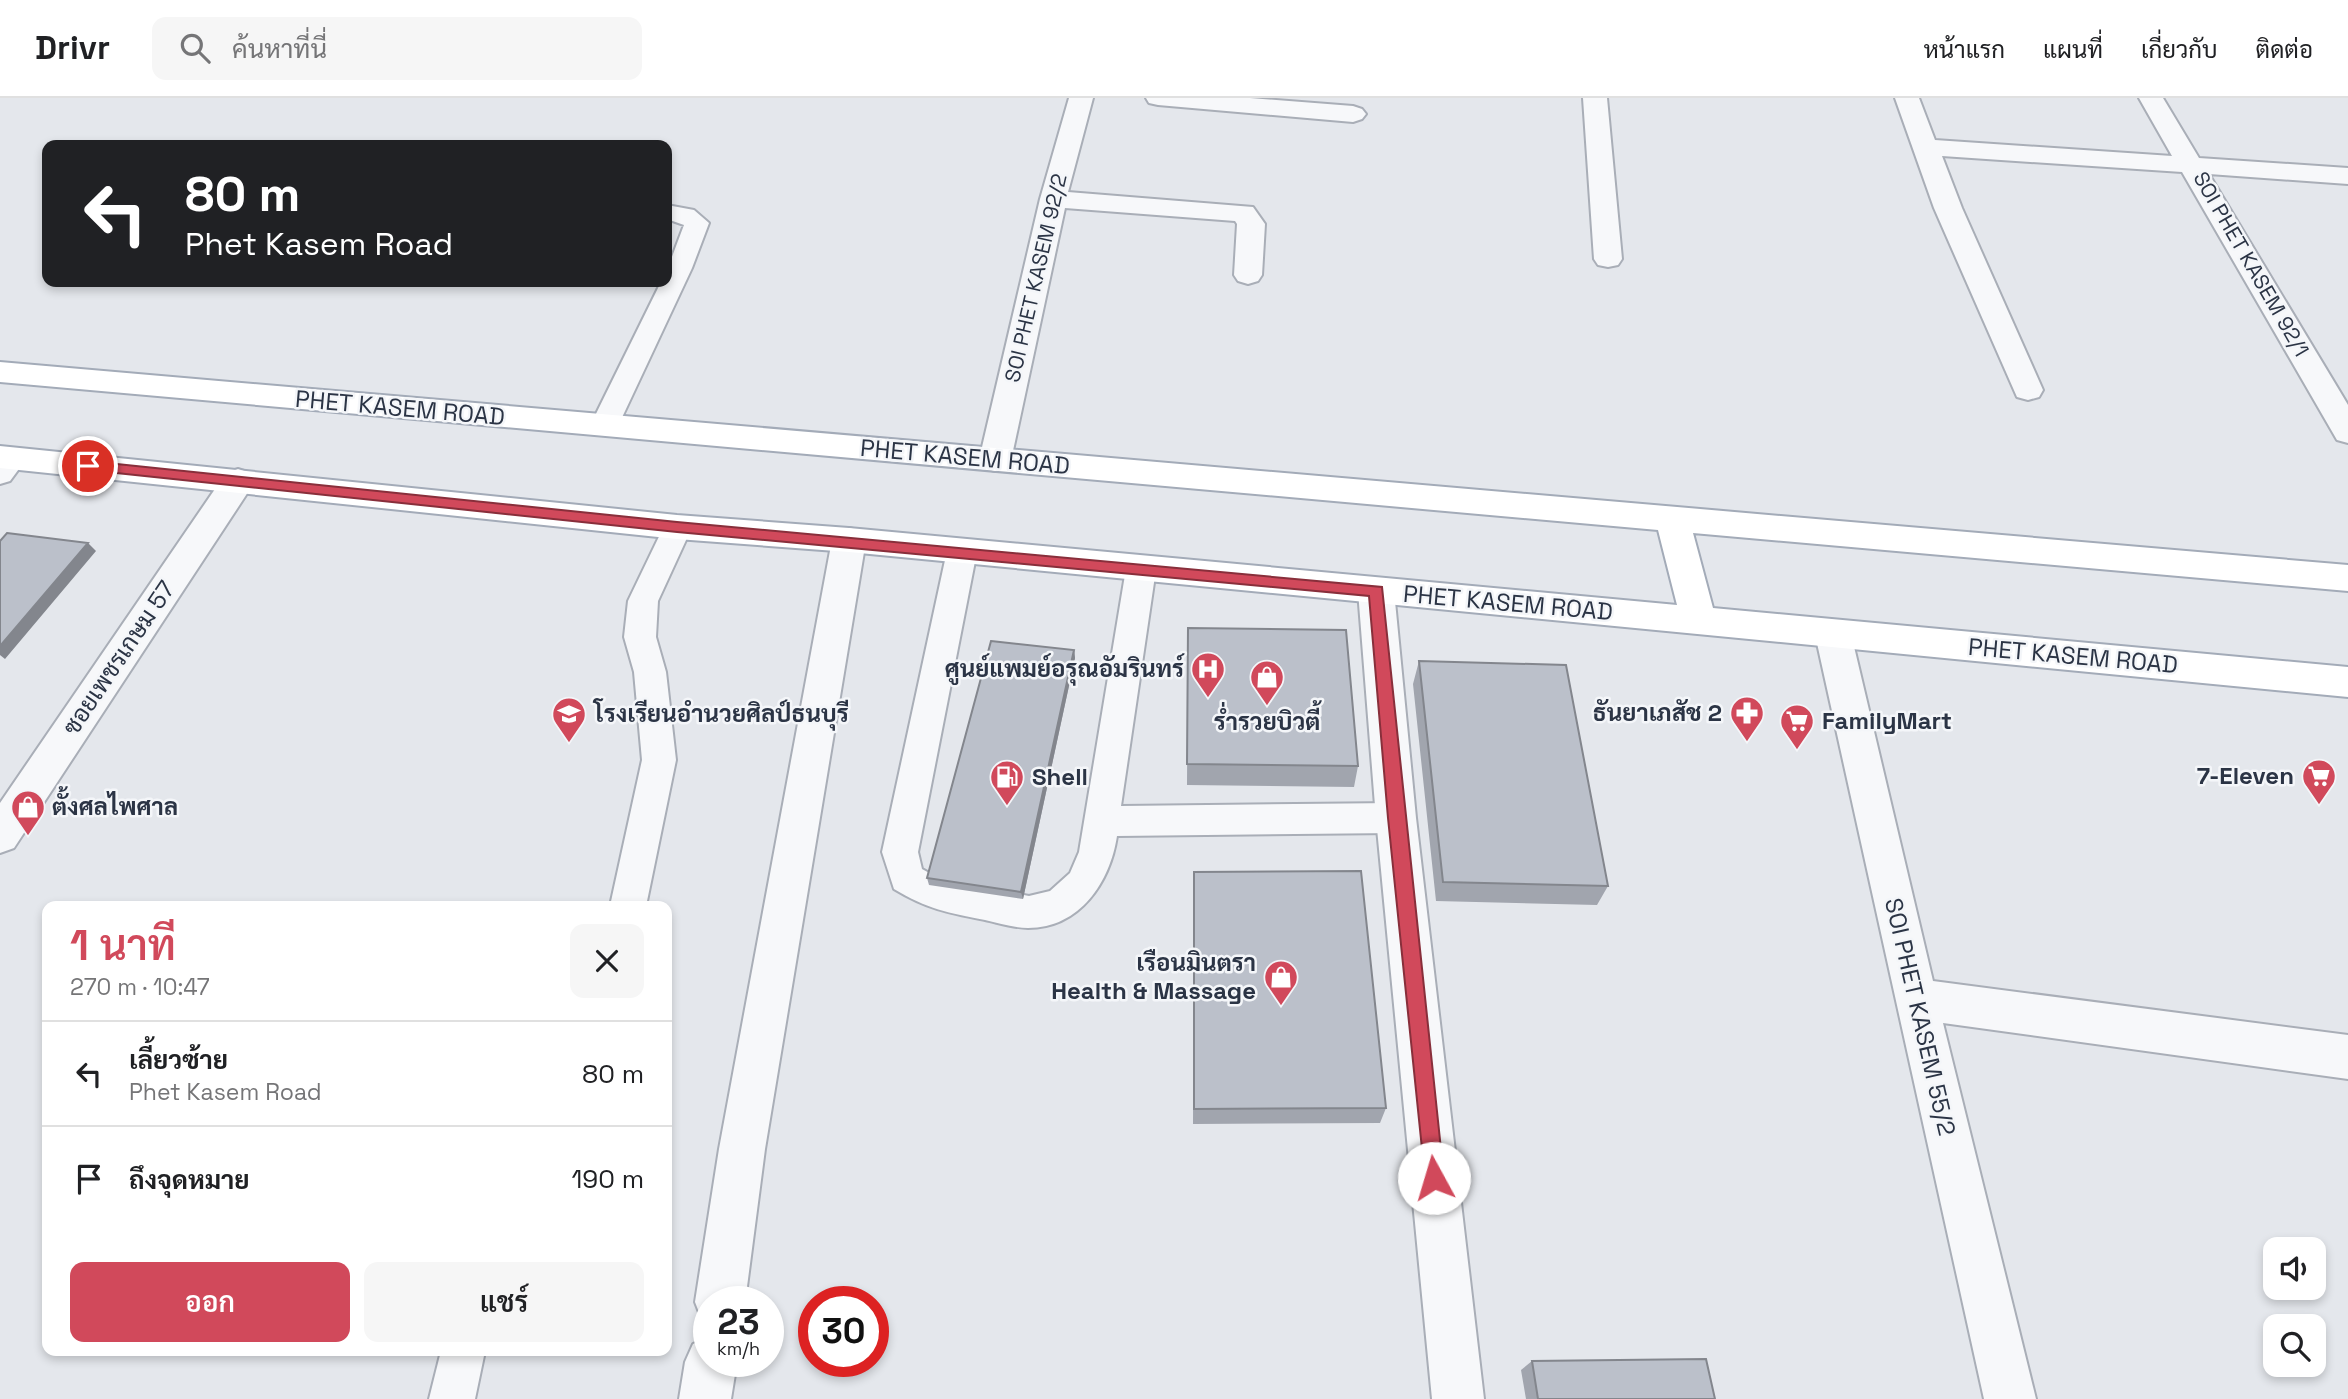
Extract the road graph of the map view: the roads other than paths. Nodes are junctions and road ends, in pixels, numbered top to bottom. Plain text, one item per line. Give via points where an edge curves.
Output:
1 (1081, 98) edge
2 (1158, 98) edge
3 (1595, 98) edge
4 (1907, 98) edge
5 (2151, 98) edge
6 (1353, 114) dead end
7 (1927, 147) junction
8 (2193, 165) junction
9 (2348, 176) edge
10 (1053, 199) junction
11 (672, 213) edge
12 (1608, 259) dead end
13 (1248, 275) dead end
14 (672, 285) edge
15 (671, 287) edge
16 (0, 372) edge
17 (2028, 390) dead end
18 (604, 426) junction
19 (2348, 432) edge
20 (995, 460) junction
21 (4, 463) edge
22 (238, 481) junction
23 (1673, 521) junction
24 (677, 527) junction
25 (849, 540) junction
26 (962, 551) junction
27 (1142, 569) junction
28 (2348, 578) edge
29 (1376, 591) junction
30 (1699, 621) junction
31 (1833, 634) junction
32 (2348, 682) edge
33 (1396, 818) junction
34 (1102, 821) junction
35 (0, 836) edge
36 (629, 901) edge
37 (1915, 999) junction
38 (2348, 1057) edge
39 (722, 1286) edge
40 (462, 1356) edge
41 (709, 1377) edge
42 (452, 1399) edge
43 (705, 1399) edge
44 (1458, 1399) edge
45 (2011, 1399) edge

1 - 10 street, SOI PHET KASEM 92/2
2 - 6 street
3 - 12 street
4 - 7 street
5 - 8 street, SOI PHET KASEM 92/1
7 - 8 street
7 - 17 street via 1948,208
8 - 9 street
8 - 19 street, SOI PHET KASEM 92/1
10 - 13 street via 1243,213 1251,224
10 - 20 street, SOI PHET KASEM 92/2
11 - 14 lane via 687,215 696,223
15 - 18 lane
16 - 18 main road, PHET KASEM ROAD
18 - 20 main road, PHET KASEM ROAD
20 - 23 main road, PHET KASEM ROAD
21 - 22 main road, PHET KASEM ROAD
22 - 24 main road, PHET KASEM ROAD
22 - 35 street, ซอยเพชรเกษม 57
23 - 28 main road, PHET KASEM ROAD
23 - 30 main road
24 - 25 main road, PHET KASEM ROAD
24 - 36 lane via 643,601 640,637 650,672 659,760
25 - 26 main road, PHET KASEM ROAD
25 - 39 street via 742,1149
26 - 27 main road, PHET KASEM ROAD
26 - 34 lane via 900,852 907,878 936,895 1029,912 1060,904 1083,884 1097,852
27 - 29 main road, PHET KASEM ROAD
27 - 34 lane
29 - 30 main road, PHET KASEM ROAD
29 - 33 street
30 - 31 main road, PHET KASEM ROAD
31 - 32 main road, PHET KASEM ROAD
31 - 37 street, SOI PHET KASEM 55/2
33 - 34 lane
33 - 44 street
37 - 38 street
37 - 45 street, SOI PHET KASEM 55/2
40 - 42 lane
41 - 43 street

